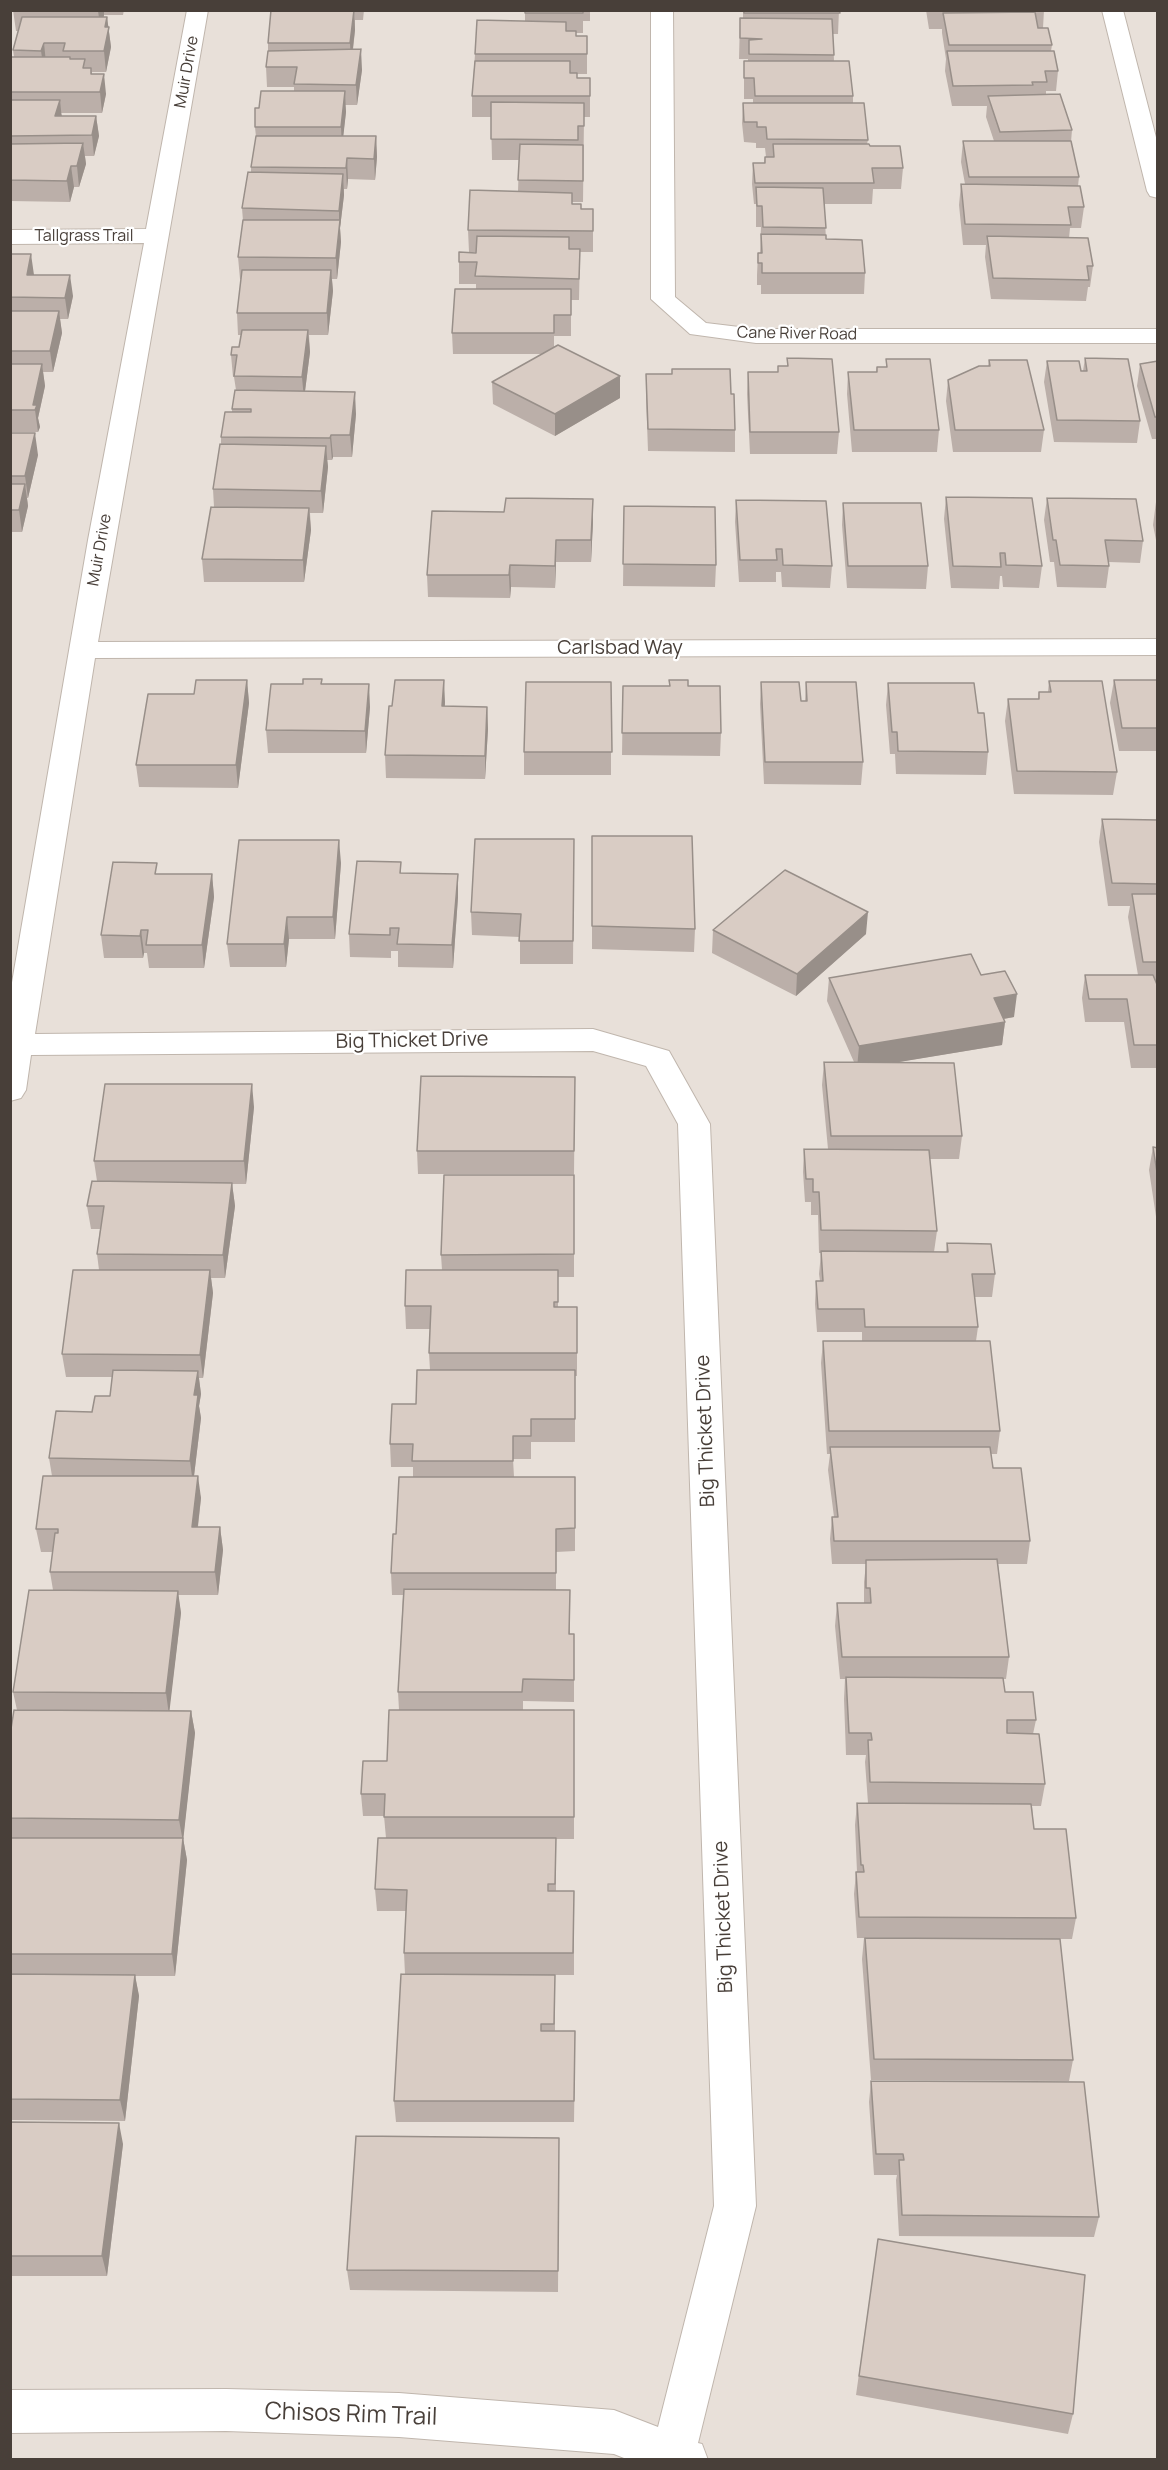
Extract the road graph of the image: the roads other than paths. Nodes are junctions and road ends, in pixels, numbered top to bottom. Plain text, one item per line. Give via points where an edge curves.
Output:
1 (198, 10) edge
2 (662, 10) edge
3 (1112, 10) edge
4 (1158, 191) edge
5 (158, 236) junction
6 (10, 237) edge
7 (1158, 336) edge
8 (1158, 647) edge
9 (83, 650) junction
10 (15, 1045) edge
11 (10, 1090) edge
12 (10, 2412) edge
13 (679, 2457) edge

1 - 5 street, Muir Drive
2 - 7 street, Cane River Road via 663,299 699,329 756,336
3 - 4 street
5 - 6 street, Tallgrass Trail
5 - 9 street, Muir Drive
8 - 9 street, Carlsbad Way
9 - 10 street, Muir Drive
10 - 11 street, Muir Drive
10 - 13 street, Big Thicket Drive via 593,1040 658,1059 694,1124 735,2206
12 - 13 street, Chisos Rim Trail via 225,2410 399,2415 614,2432

